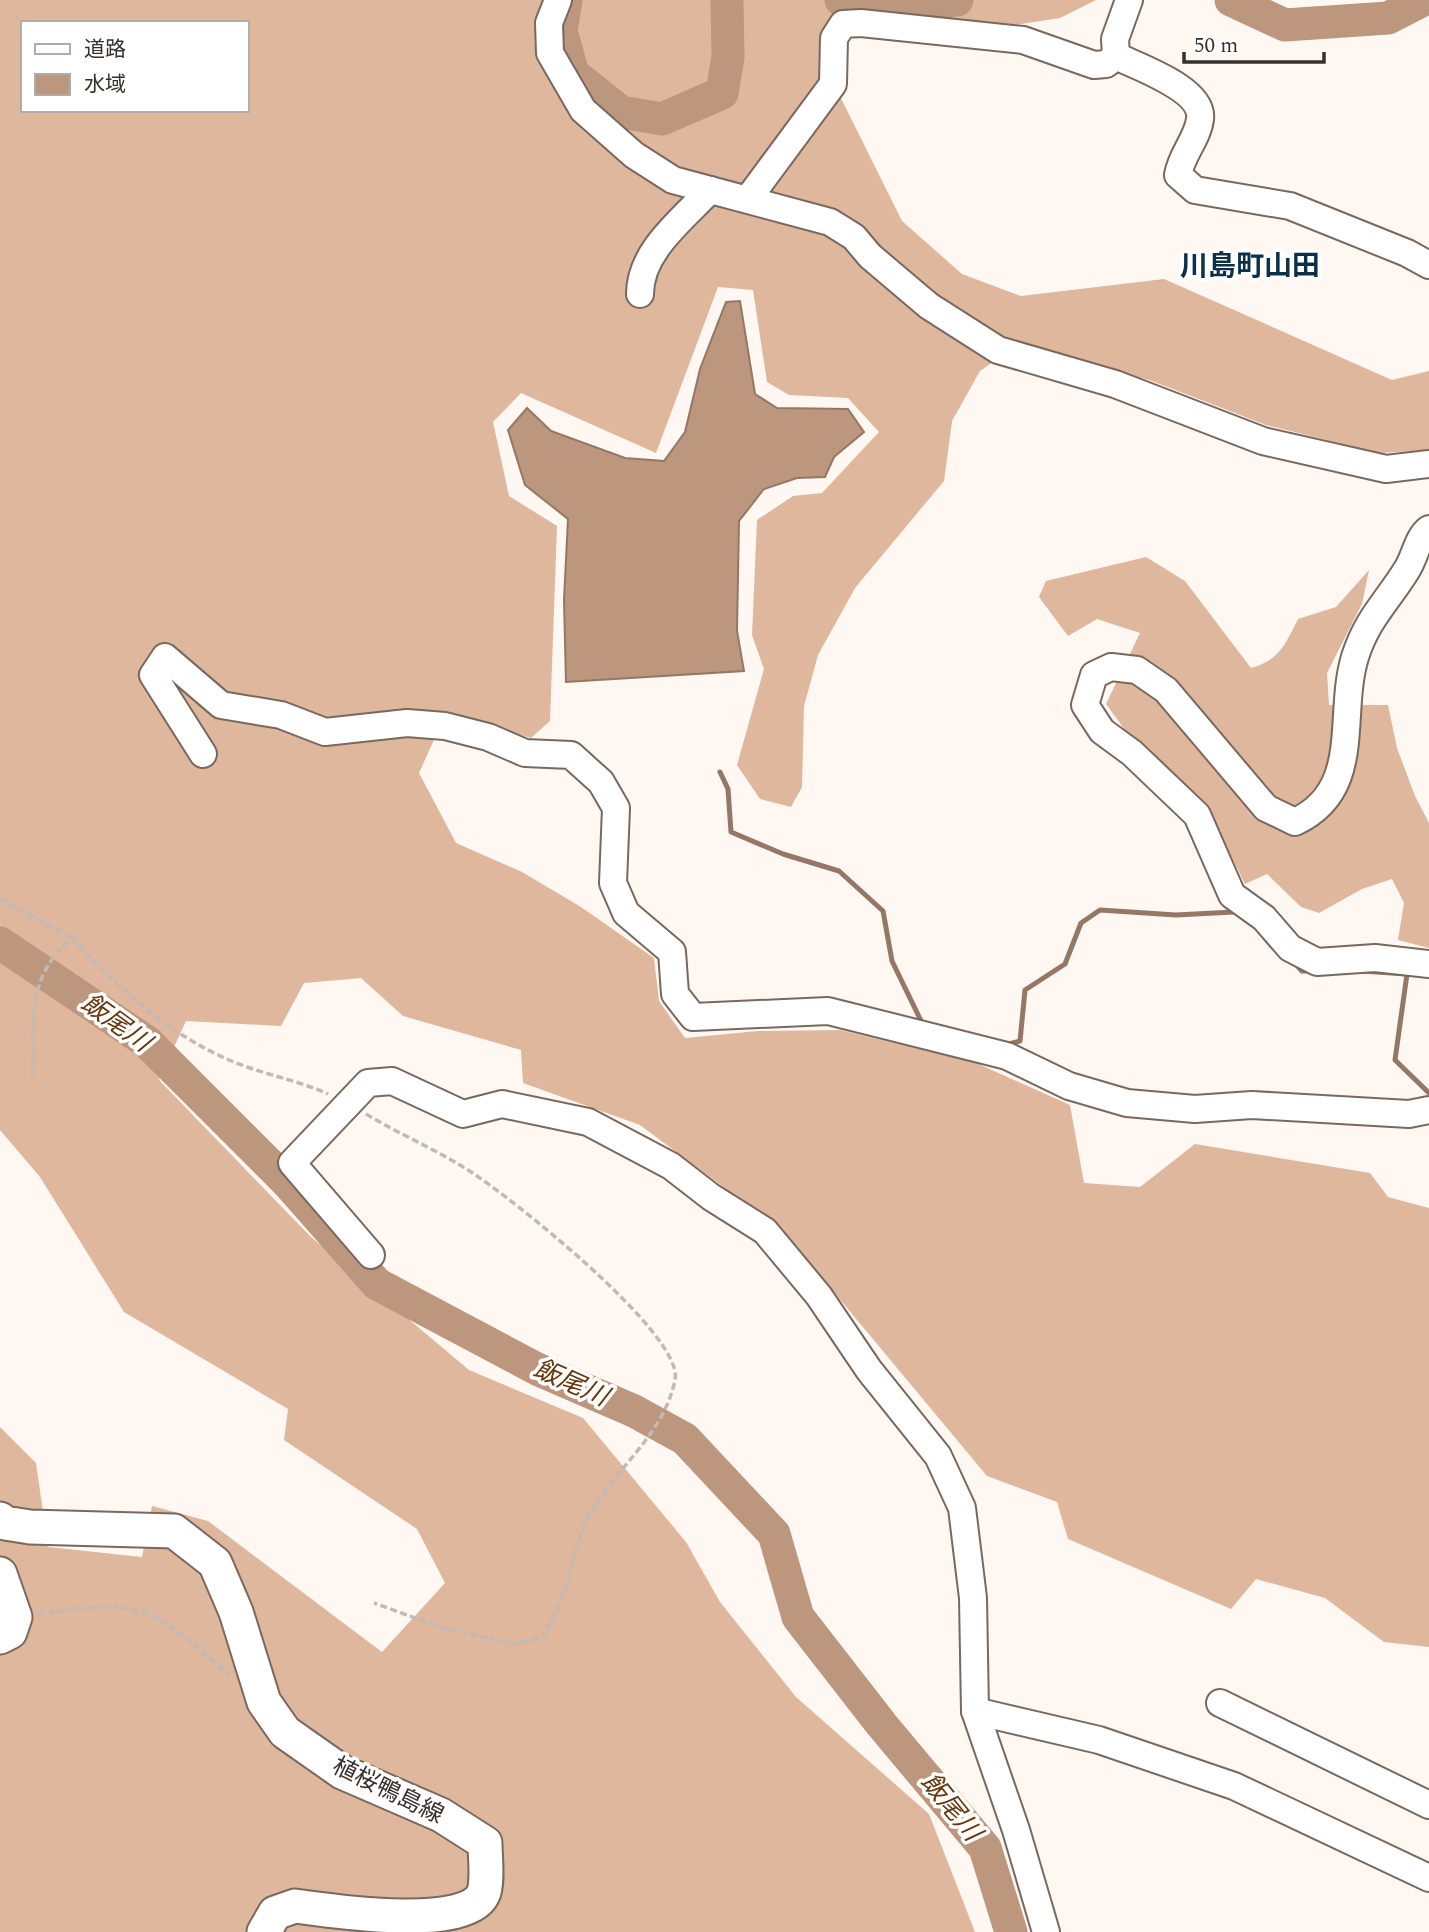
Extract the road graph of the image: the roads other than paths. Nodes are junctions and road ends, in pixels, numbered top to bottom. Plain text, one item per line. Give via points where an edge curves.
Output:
1 (1129, 0) edge
2 (555, 3) edge
3 (1116, 56) junction
4 (710, 190) junction
5 (748, 199) junction
6 (1429, 265) edge
7 (640, 294) dead end
8 (1429, 464) edge
9 (1429, 529) edge
10 (203, 754) dead end
11 (1429, 964) edge
12 (1429, 1110) edge
13 (371, 1255) dead end
14 (0, 1519) edge
15 (0, 1574) edge
16 (7, 1627) edge
17 (1220, 1703) dead end
18 (975, 1711) junction
19 (1429, 1805) edge
20 (1429, 1878) edge
21 (264, 1932) edge
22 (1046, 1932) edge

1 - 3 street via 1115,39
2 - 4 street via 549,23 550,53 583,110 634,155 673,180
3 - 5 street via 1106,64 1094,65 1023,40 843,24 834,38 834,84
3 - 6 street via 1185,89 1197,103 1200,118 1178,175 1186,185 1290,206
4 - 5 street
4 - 7 street via 652,254 640,279
5 - 8 street via 830,222 854,237 929,306 998,350 1115,384 1263,441 1386,469
9 - 11 street via 1408,569 1368,622 1354,660 1343,761 1326,801 1314,813 1295,822 1266,808 1166,690 1137,670 1111,667 1094,675 1085,705 1102,732 1132,753 1197,815 1232,895 1265,918 1290,948 1317,962 1375,958
10 - 12 street via 153,675 165,657 221,705 281,715 325,732 407,723 445,726 526,753 571,755 601,782 616,808 613,883 626,913 672,952 675,994 693,1017 828,1011 1007,1056 1069,1086 1127,1103 1409,1114
13 - 18 street via 292,1163 368,1083 392,1082 463,1114 502,1104 588,1122 671,1166 765,1231 938,1456 962,1508 973,1598
14 - 21 main road, 植桜鴨島線 via 30,1527 174,1531 215,1563 236,1612 264,1702 285,1732 342,1772 441,1815 485,1843 484,1893 471,1910 423,1921 295,1906 275,1913
15 - 16 main road
17 - 19 street
18 - 20 street via 1099,1740 1234,1786
18 - 22 street

